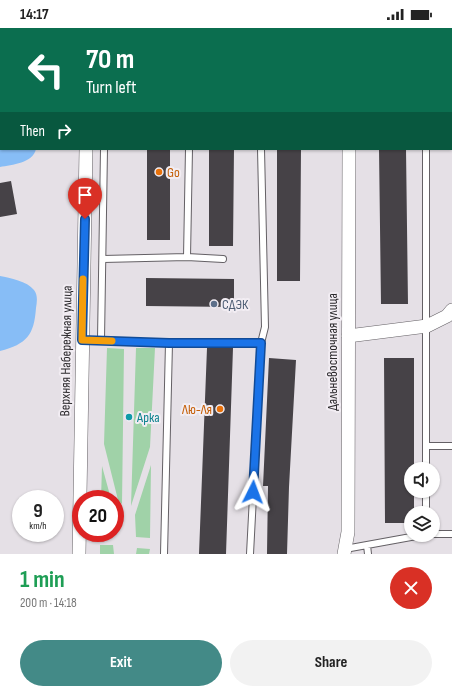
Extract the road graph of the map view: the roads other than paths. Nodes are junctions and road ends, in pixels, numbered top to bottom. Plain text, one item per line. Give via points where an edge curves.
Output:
1 (86, 150) edge
2 (104, 150) edge
3 (189, 150) edge
4 (261, 150) edge
5 (350, 150) edge
6 (426, 150) edge
7 (187, 257) junction
8 (103, 259) junction
9 (223, 259) dead end
10 (452, 310) edge
11 (427, 326) junction
12 (348, 336) junction
13 (82, 340) junction
14 (101, 340) junction
15 (169, 343) junction
16 (261, 343) junction
17 (426, 446) junction
18 (452, 446) edge
19 (426, 462) edge
20 (440, 534) edge
21 (452, 534) edge
22 (404, 538) edge
23 (367, 545) junction
24 (344, 552) edge
25 (78, 554) edge
26 (164, 554) edge
27 (250, 554) edge
28 (368, 554) edge

1 - 13 street, Верхняя Набережная улица
2 - 8 lane
3 - 7 lane
4 - 16 lane via 266,327
5 - 12 street, Дальневосточная улица
6 - 11 lane
7 - 8 lane
7 - 9 lane
8 - 14 lane
10 - 11 street via 447,316
11 - 12 street
11 - 17 lane
12 - 24 street, Дальневосточная улица via 348,532
13 - 14 lane
13 - 25 street, Верхняя Набережная улица
14 - 15 lane
15 - 16 lane
15 - 26 lane
16 - 27 lane
17 - 18 lane
17 - 19 lane
20 - 21 lane
22 - 23 lane
23 - 24 lane
23 - 28 lane

